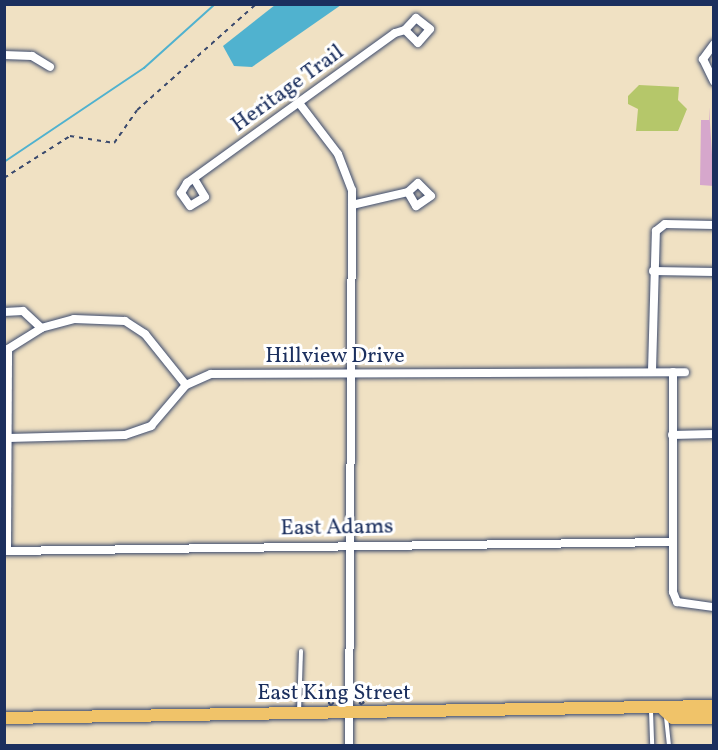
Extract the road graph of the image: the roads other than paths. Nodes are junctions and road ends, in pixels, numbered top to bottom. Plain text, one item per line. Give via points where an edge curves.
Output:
1 (405, 30) dead end
2 (714, 44) edge
3 (4, 55) edge
4 (50, 66) dead end
5 (714, 82) edge
6 (299, 103) junction
7 (196, 182) dead end
8 (408, 192) dead end
9 (352, 205) junction
10 (714, 225) edge
11 (653, 271) junction
12 (714, 272) edge
13 (4, 312) edge
14 (41, 328) junction
15 (6, 346) edge
16 (652, 371) junction
17 (673, 372) junction
18 (685, 372) dead end
19 (350, 376) junction
20 (186, 385) junction
21 (714, 434) edge
22 (672, 435) junction
23 (8, 438) junction
24 (671, 542) junction
25 (349, 545) junction
26 (6, 551) edge
27 (714, 607) edge
28 (300, 651) dead end
29 (714, 706) edge
30 (658, 710) junction
31 (350, 714) junction
32 (299, 716) junction
33 (4, 718) edge
34 (714, 718) edge
35 (349, 746) edge
36 (652, 746) edge
37 (669, 746) edge

1 - 6 street, Heritage Trail
2 - 5 street via 704,59
3 - 4 street via 32,56
6 - 7 street, Heritage Trail
6 - 9 street via 345,166
8 - 9 street
9 - 19 street
10 - 11 street via 658,227
11 - 12 street
11 - 16 street
13 - 14 street via 23,311
14 - 15 street
14 - 20 street via 75,319 125,321 145,334
15 - 23 street
16 - 17 street, Hillview Drive
16 - 19 street, Hillview Drive
17 - 18 street, Hillview Drive
17 - 22 street
19 - 20 street, Hillview Drive via 211,374
19 - 25 street
20 - 23 street, Hillview Drive via 151,426 125,435
21 - 22 street
22 - 24 street
23 - 26 street
24 - 25 street, East Adams
24 - 27 street via 677,602
25 - 26 street, East Adams
25 - 31 street
28 - 32 lane
29 - 30 main road, East King Street
30 - 31 main road, East King Street
30 - 34 main road, East King Street via 673,718
30 - 36 lane
30 - 37 lane
31 - 32 main road, East King Street
31 - 35 street
32 - 33 main road, East King Street

